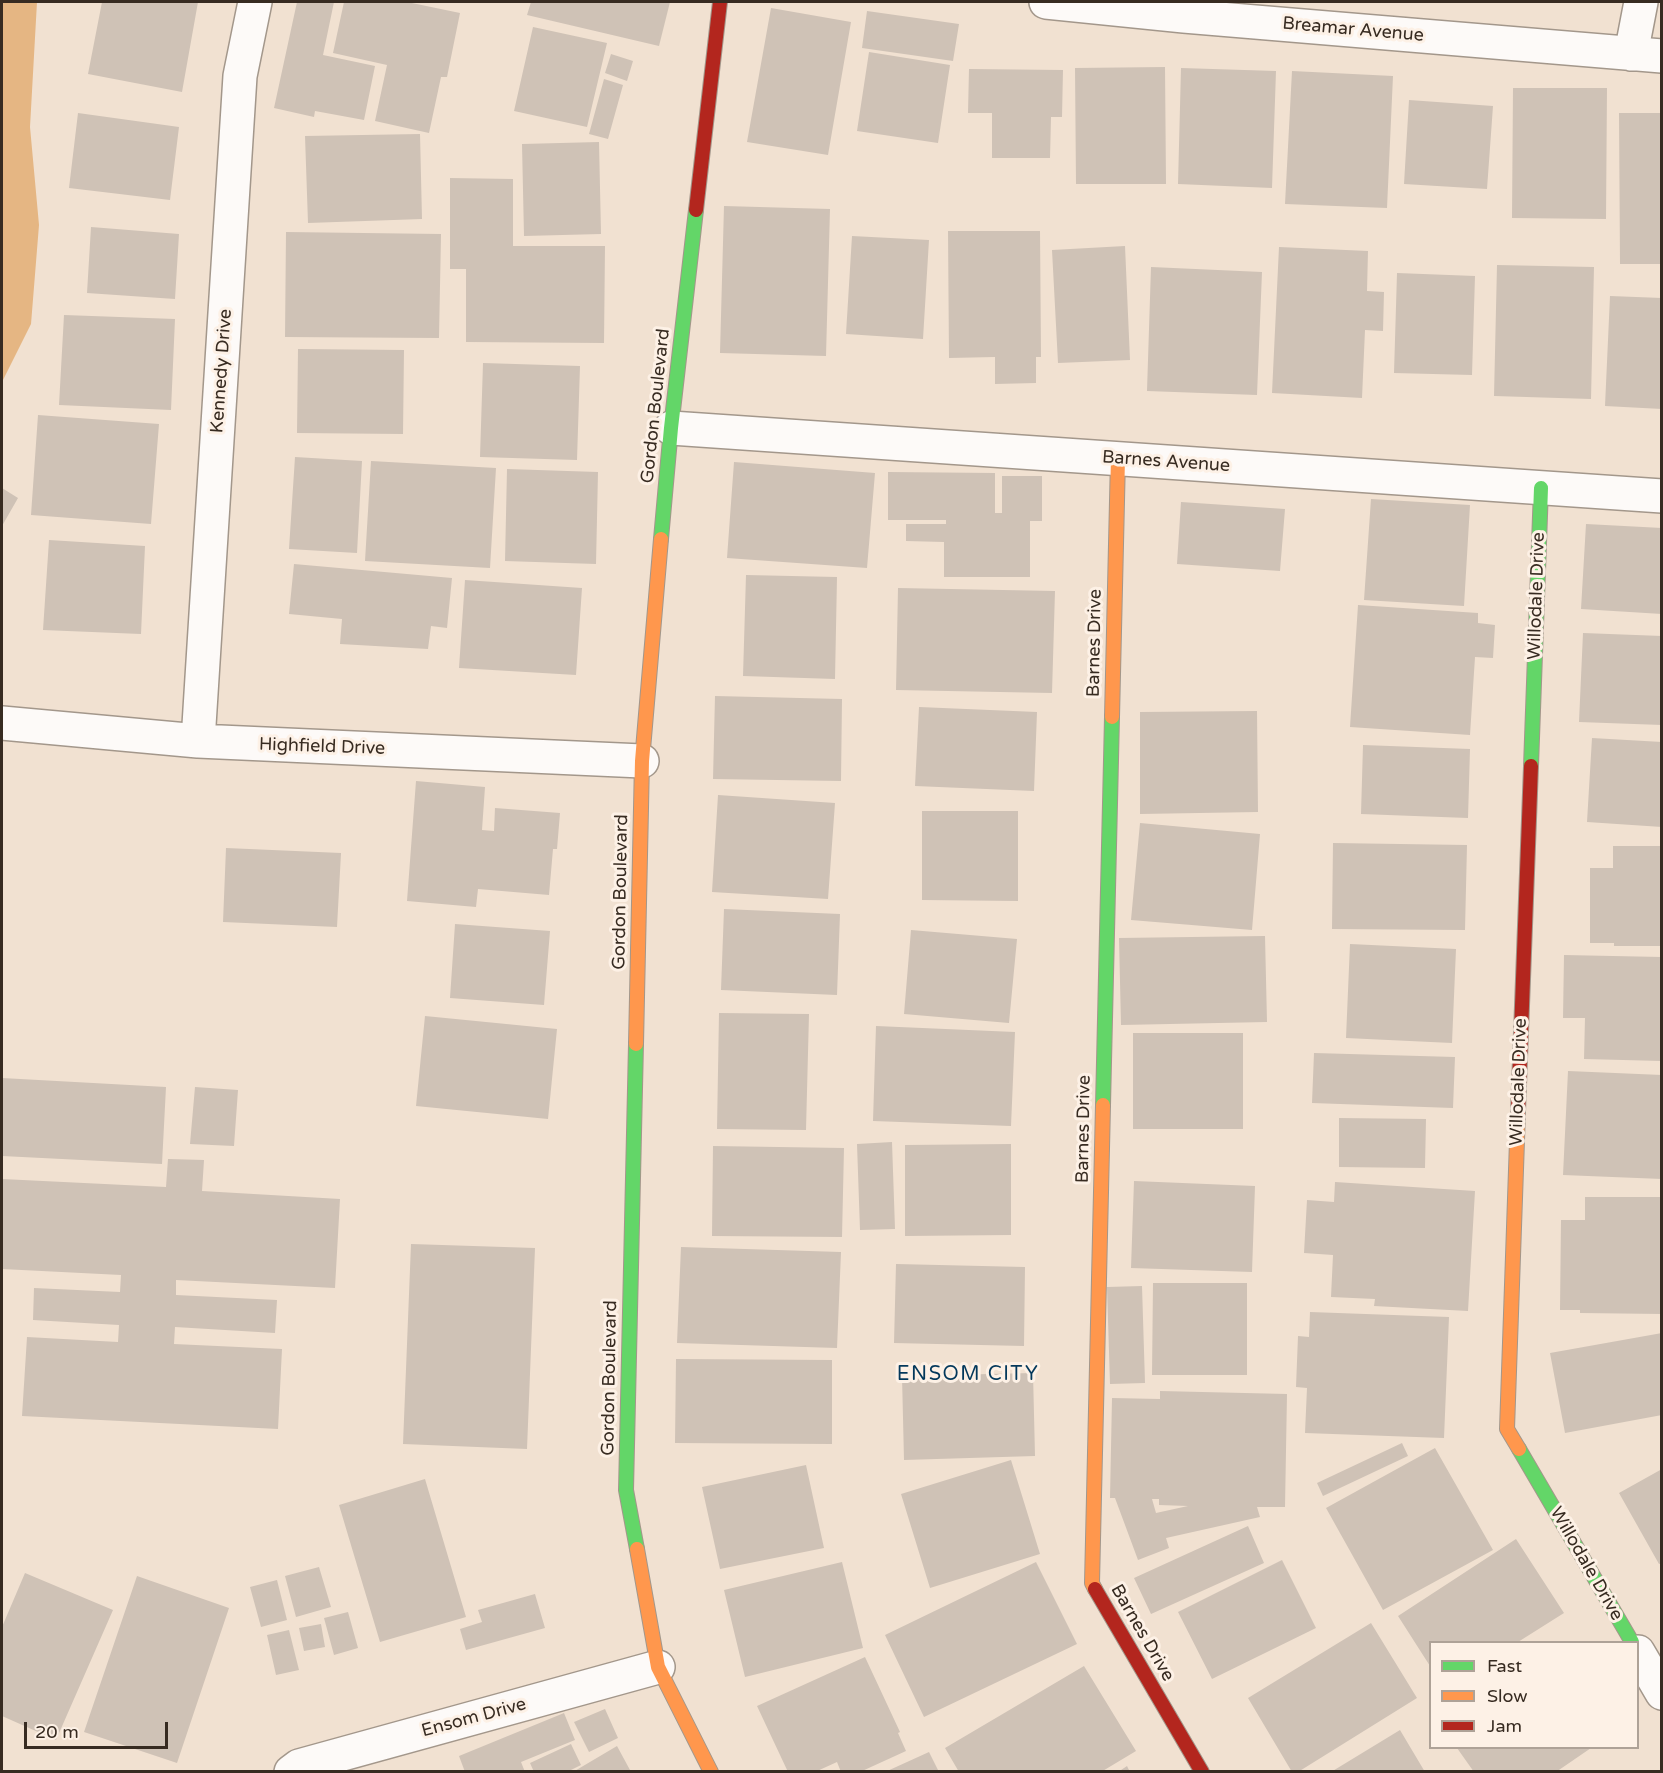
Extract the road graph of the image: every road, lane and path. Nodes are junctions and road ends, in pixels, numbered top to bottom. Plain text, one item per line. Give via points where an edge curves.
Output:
1 (255, 2) edge
2 (720, 2) edge
3 (1046, 2) edge
4 (1641, 2) edge
5 (1185, 9) edge
6 (1646, 55) edge
7 (670, 428) junction
8 (1118, 458) junction
9 (1541, 488) junction
10 (1662, 496) edge
11 (2, 723) edge
12 (198, 741) junction
13 (642, 760) junction
14 (1631, 1641) edge
15 (1639, 1654) edge
16 (658, 1667) junction
17 (1662, 1693) edge
18 (291, 1772) edge
19 (711, 1772) edge
20 (1202, 1772) edge

1 - 12 street, Kennedy Drive via 240,76
2 - 7 street, Gordon Boulevard
3 - 5 street, Breamar Avenue
4 - 6 street
5 - 6 street, Breamar Avenue
7 - 8 street, Barnes Avenue
7 - 13 street, Gordon Boulevard
8 - 9 street, Barnes Avenue
8 - 20 street, Barnes Drive via 1092,1583
9 - 10 street, Barnes Avenue
9 - 14 street, Willodale Drive via 1507,1429
11 - 12 street, Highfield Drive
12 - 13 street, Highfield Drive
13 - 16 street, Gordon Boulevard via 626,1490
15 - 17 street
16 - 18 street, Ensom Drive via 298,1766
16 - 19 street, Gordon Boulevard

